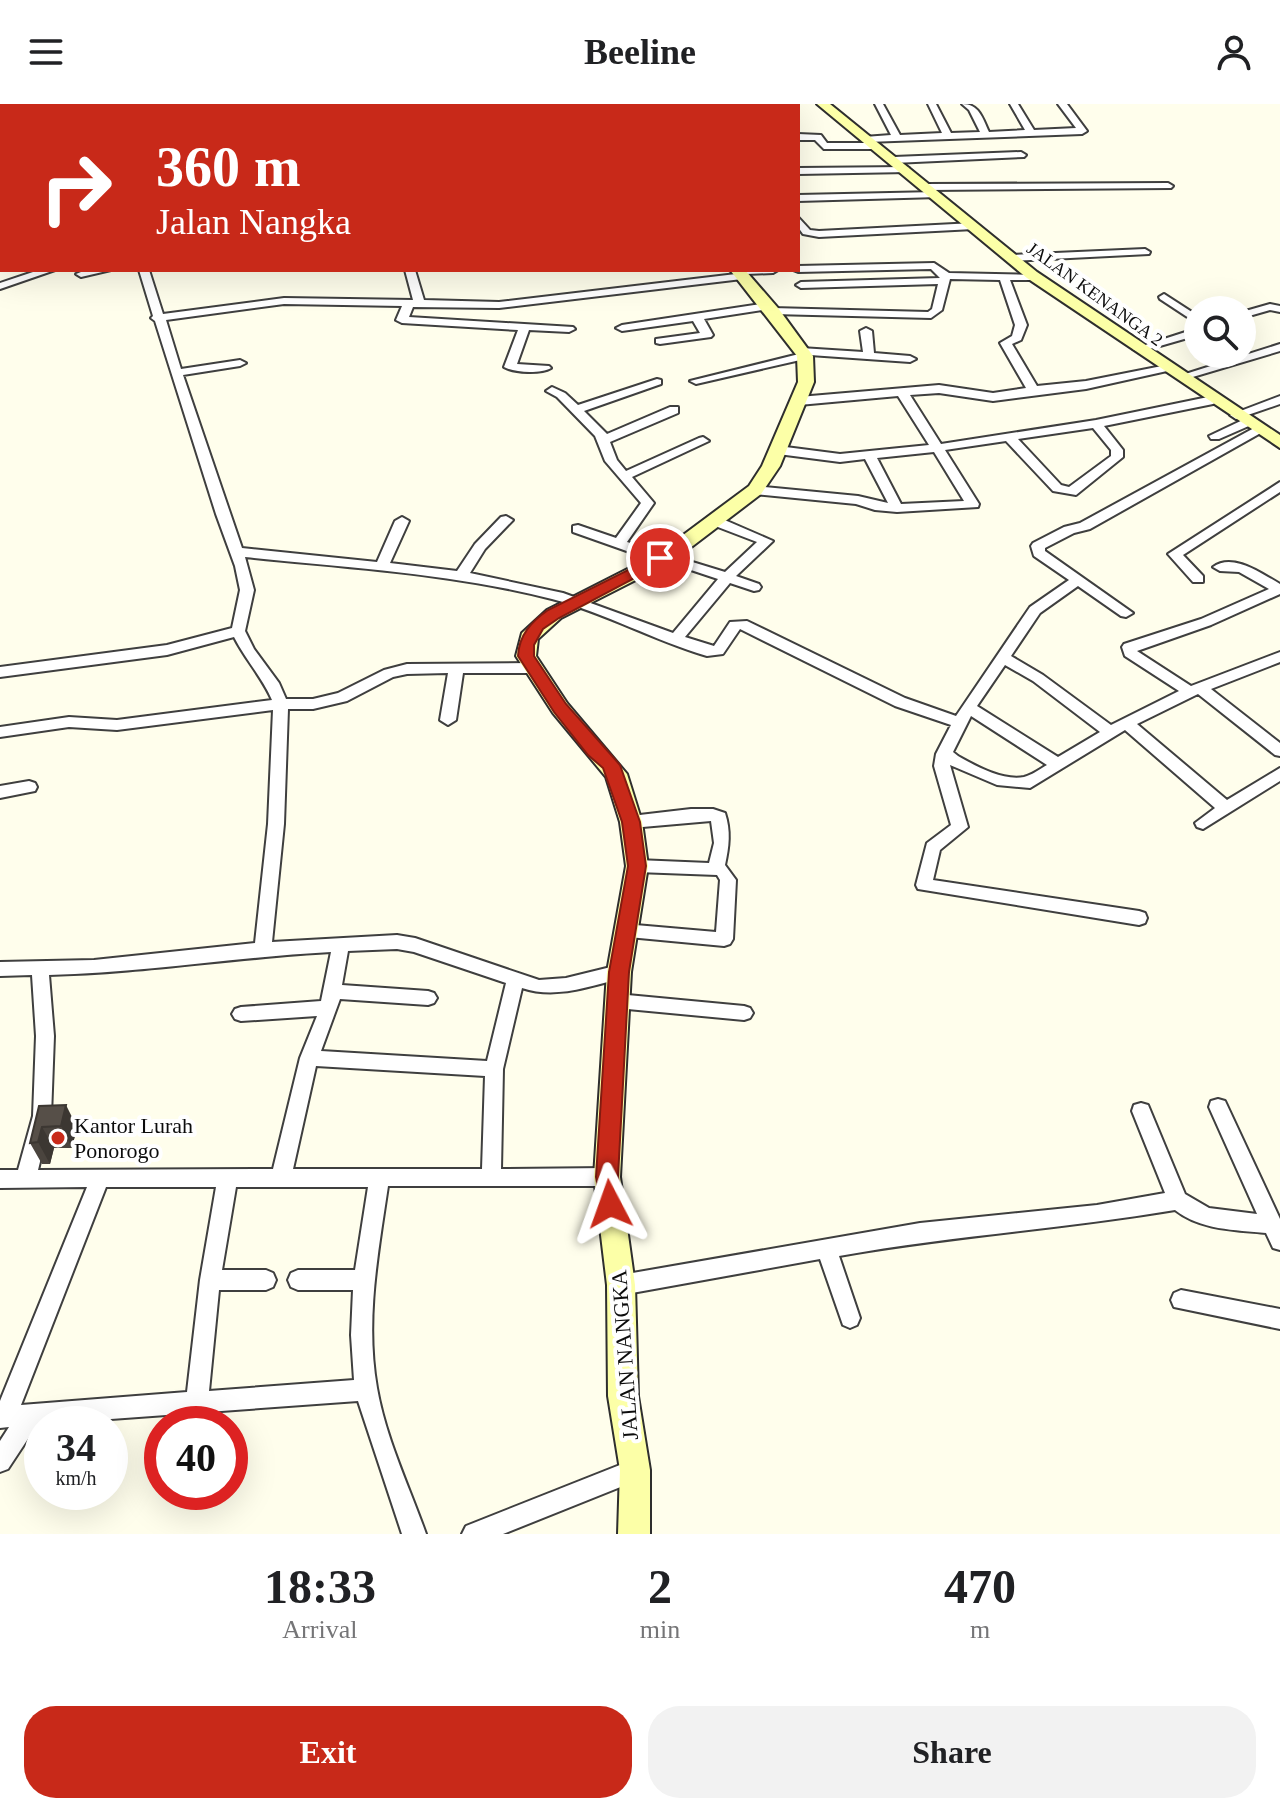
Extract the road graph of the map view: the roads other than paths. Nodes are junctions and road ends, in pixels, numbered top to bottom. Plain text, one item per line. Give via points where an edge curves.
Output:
1 (823, 104) edge
2 (879, 104) edge
3 (932, 104) edge
4 (966, 104) edge
5 (1014, 104) edge
6 (1062, 104) edge
7 (1032, 134) junction
8 (986, 135) junction
9 (948, 136) junction
10 (800, 137) edge
11 (897, 137) junction
12 (872, 142) junction
13 (1021, 155) dead end
14 (900, 165) junction
15 (800, 171) edge
16 (1168, 186) dead end
17 (932, 191) junction
18 (800, 198) edge
19 (800, 223) edge
20 (974, 226) junction
21 (1145, 252) dead end
22 (1013, 258) junction
23 (800, 269) edge
24 (44, 272) edge
25 (94, 272) edge
26 (145, 272) edge
27 (410, 272) edge
28 (739, 272) edge
29 (81, 274) dead end
30 (1004, 277) junction
31 (1034, 277) junction
32 (945, 278) junction
33 (801, 285) dead end
34 (0, 286) edge
35 (1164, 297) dead end
36 (414, 305) junction
37 (478, 306) junction
38 (770, 308) junction
39 (1280, 309) edge
40 (1184, 311) edge
41 (1256, 311) edge
42 (697, 317) junction
43 (157, 318) junction
44 (472, 324) junction
45 (524, 328) junction
46 (622, 328) dead end
47 (569, 329) dead end
48 (866, 331) dead end
49 (1184, 335) edge
50 (660, 341) dead end
51 (1280, 347) edge
52 (1139, 349) junction
53 (803, 354) junction
54 (869, 357) junction
55 (910, 359) dead end
56 (240, 363) dead end
57 (545, 368) dead end
58 (1167, 368) junction
59 (176, 373) junction
60 (1182, 377) junction
61 (696, 381) dead end
62 (657, 382) dead end
63 (1033, 390) junction
64 (552, 391) dead end
65 (903, 394) junction
66 (1213, 400) junction
67 (1280, 400) edge
68 (799, 401) junction
69 (576, 410) junction
70 (674, 410) dead end
71 (1247, 422) junction
72 (1096, 424) junction
73 (1215, 436) dead end
74 (1009, 437) junction
75 (604, 440) junction
76 (703, 441) dead end
77 (1280, 443) edge
78 (937, 448) junction
79 (778, 450) junction
80 (869, 455) junction
81 (623, 477) junction
82 (1280, 486) edge
83 (755, 490) junction
84 (897, 508) junction
85 (506, 520) dead end
86 (402, 521) dead end
87 (715, 521) junction
88 (578, 529) dead end
89 (620, 542) junction
90 (237, 552) junction
91 (663, 558) junction
92 (1220, 567) dead end
93 (381, 568) junction
94 (727, 577) junction
95 (460, 578) junction
96 (1198, 579) dead end
97 (1078, 580) junction
98 (754, 587) dead end
99 (1277, 594) edge
100 (577, 602) junction
101 (1126, 613) dead end
102 (238, 631) junction
103 (675, 640) junction
104 (1002, 657) junction
105 (1280, 657) edge
106 (532, 668) junction
107 (456, 670) junction
108 (0, 672) edge
109 (1196, 690) junction
110 (281, 704) junction
111 (968, 707) junction
112 (448, 720) dead end
113 (959, 722) junction
114 (1126, 723) junction
115 (0, 732) edge
116 (1110, 732) junction
117 (1280, 751) edge
118 (944, 754) junction
119 (1057, 764) junction
120 (1280, 774) edge
121 (29, 787) dead end
122 (0, 792) edge
123 (1226, 808) junction
124 (631, 822) junction
125 (1203, 823) dead end
126 (637, 866) junction
127 (716, 869) junction
128 (1139, 918) dead end
129 (624, 931) junction
130 (341, 945) junction
131 (263, 949) junction
132 (40, 968) junction
133 (0, 969) edge
134 (619, 972) junction
135 (515, 982) junction
136 (428, 998) dead end
137 (330, 1000) junction
138 (617, 1001) junction
139 (744, 1013) dead end
140 (241, 1014) dead end
141 (309, 1058) junction
142 (494, 1069) junction
143 (1218, 1107) dead end
144 (1141, 1111) dead end
145 (228, 1177) junction
146 (281, 1177) junction
147 (607, 1177) junction
148 (26, 1178) junction
149 (379, 1178) junction
150 (491, 1178) junction
151 (0, 1179) edge
152 (100, 1179) junction
153 (1178, 1200) junction
154 (1275, 1233) edge
155 (826, 1248) junction
156 (210, 1280) junction
157 (266, 1280) dead end
158 (298, 1280) dead end
159 (364, 1280) junction
160 (621, 1285) junction
161 (1181, 1300) dead end
162 (850, 1318) dead end
163 (1280, 1319) edge
164 (366, 1390) junction
165 (197, 1403) junction
166 (128, 1408) edge
167 (24, 1416) edge
168 (3, 1417) edge
169 (24, 1425) edge
170 (0, 1461) edge
171 (635, 1470) junction
172 (414, 1534) edge
173 (474, 1534) edge
174 (634, 1534) edge

1 - 12 street, JALAN KENANGA 2
2 - 11 street
3 - 9 street
4 - 8 street
5 - 7 street
6 - 7 street via 1082,131
7 - 8 street
8 - 9 street
9 - 11 street
10 - 12 street via 818,137 824,146
11 - 12 street
12 - 14 street, JALAN KENANGA 2
13 - 14 street
14 - 15 street
14 - 17 street, JALAN KENANGA 2
16 - 17 street
17 - 18 street
17 - 20 street, JALAN KENANGA 2
19 - 20 street via 807,232 819,234
20 - 22 street, JALAN KENANGA 2
21 - 22 street
22 - 31 street, JALAN KENANGA 2
23 - 32 street via 903,260 936,266
24 - 34 street
25 - 29 street
26 - 43 street
27 - 36 street
28 - 37 street
28 - 38 street
30 - 31 street
30 - 32 street
30 - 63 street via 1021,329 1006,343
31 - 52 street, JALAN KENANGA 2
32 - 33 street
32 - 38 street via 931,315
35 - 40 street
36 - 37 street
36 - 43 street via 260,302
36 - 44 street via 402,320
37 - 44 street
38 - 42 street
38 - 53 street
39 - 41 street
42 - 46 street
42 - 50 street via 707,335
43 - 59 street
44 - 45 street
45 - 47 street
45 - 57 street via 510,367
48 - 54 street
49 - 52 street
51 - 60 street
52 - 58 street, JALAN KENANGA 2
53 - 54 street
53 - 61 street
53 - 68 street via 806,382
54 - 55 street
56 - 59 street
58 - 60 street, JALAN KENANGA 2
58 - 63 street
59 - 90 street
60 - 66 street, JALAN KENANGA 2
62 - 69 street
63 - 65 street via 993,397 939,389
64 - 69 street
65 - 68 street
65 - 78 street
66 - 71 street, JALAN KENANGA 2
66 - 72 street
67 - 71 street
68 - 79 street
69 - 75 street
70 - 75 street
71 - 73 street
71 - 77 street, JALAN KENANGA 2
71 - 97 street via 1085,526 1038,546 1039,553
72 - 74 street
72 - 74 street via 1117,457 1071,492 1057,488
74 - 78 street
75 - 81 street
76 - 81 street
78 - 80 street
78 - 84 street via 973,504
79 - 80 street via 840,458
79 - 83 street
80 - 84 street
81 - 89 street via 648,503
82 - 96 street via 1175,554
83 - 84 street
83 - 87 street
85 - 95 street
86 - 93 street
87 - 91 street
87 - 94 street via 766,541
88 - 89 street
89 - 91 street
90 - 93 street
90 - 102 street via 247,590
91 - 94 street
91 - 100 street
92 - 99 street via 1242,568
93 - 95 street
94 - 98 street
94 - 103 street
95 - 100 street
97 - 101 street
97 - 104 street via 1035,610
99 - 109 street via 1129,647 1130,653
100 - 103 street
100 - 106 street via 537,626 529,637 526,656
102 - 108 street via 167,650
102 - 110 street
103 - 113 street via 715,652 735,625 742,624 900,702
104 - 111 street
104 - 116 street
105 - 109 street
106 - 107 street
106 - 124 street, JALAN NANGKA via 611,765
107 - 110 street via 398,671 327,702
107 - 112 street
109 - 114 street
109 - 117 street
110 - 115 street via 117,725 69,722
110 - 131 street
111 - 113 street
111 - 119 street
113 - 118 street
114 - 116 street
114 - 123 street
116 - 119 street
118 - 119 street via 1018,783 1030,782
118 - 128 street via 942,766 960,827 933,847 924,885
120 - 123 street
121 - 122 street
123 - 125 street
124 - 126 street, JALAN NANGKA
124 - 127 street via 702,812 716,815 722,821 722,843
126 - 127 street
126 - 129 street, JALAN NANGKA
127 - 129 street via 728,880 724,939
129 - 134 street, JALAN NANGKA
130 - 131 street
130 - 135 street via 415,945
130 - 137 street
131 - 132 street
132 - 133 street
132 - 148 street via 42,1116
134 - 135 street via 566,985
134 - 138 street, JALAN NANGKA
135 - 142 street
136 - 137 street
137 - 140 street
137 - 141 street
138 - 139 street
138 - 147 street, JALAN NANGKA
141 - 142 street
141 - 146 street
142 - 150 street
143 - 154 street
144 - 153 street
145 - 146 street
145 - 152 street
145 - 156 street
146 - 149 street
147 - 150 street
147 - 160 street, JALAN NANGKA
148 - 151 street
148 - 152 street
149 - 150 street
149 - 159 street
152 - 168 street
153 - 154 street via 1207,1217
153 - 155 street
155 - 160 street
155 - 162 street
156 - 157 street
156 - 165 street
158 - 159 street
159 - 164 street via 360,1320
160 - 171 street, JALAN NANGKA via 623,1396
161 - 163 street
164 - 165 street
164 - 172 street
165 - 166 street
167 - 168 street
169 - 170 street
171 - 173 street
171 - 174 street, JALAN NANGKA

